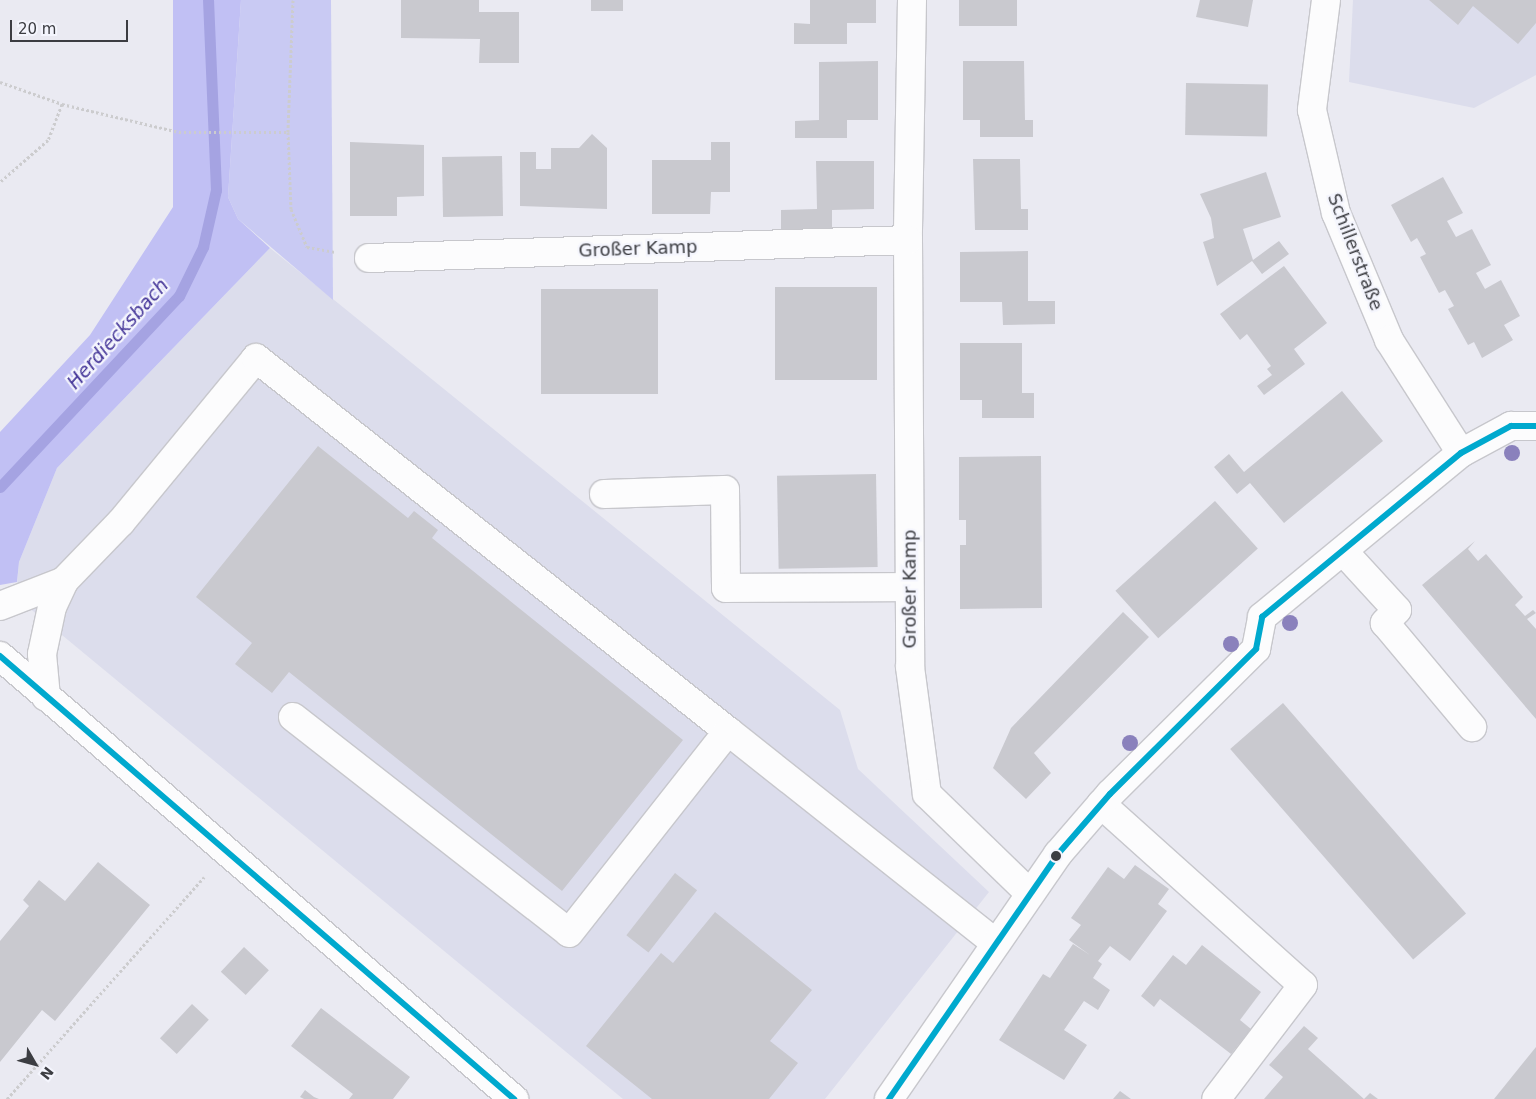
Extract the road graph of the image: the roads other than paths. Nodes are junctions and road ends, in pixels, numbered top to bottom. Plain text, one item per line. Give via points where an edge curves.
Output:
1 (912, 0) edge
2 (1326, 0) edge
3 (908, 240) junction
4 (369, 258) road end
5 (1536, 426) edge
6 (1461, 453) junction
7 (604, 494) dead end
8 (1343, 550) junction
9 (64, 581) junction
10 (910, 587) junction
11 (0, 606) edge
12 (0, 656) edge
13 (46, 697) junction
14 (293, 717) dead end
15 (1472, 727) dead end
16 (728, 731) junction
17 (1101, 804) junction
18 (1029, 893) junction
19 (996, 942) junction
20 (514, 1099) edge
21 (889, 1099) edge
22 (1216, 1099) edge

1 - 3 street, Großer Kamp
2 - 6 street, Schillerstraße via 1312,110 1336,213 1389,340
3 - 4 street, Großer Kamp
3 - 10 street, Großer Kamp
5 - 6 street via 1511,426
6 - 8 street
7 - 10 street via 725,490 726,588
8 - 15 street via 1397,610 1385,623
8 - 17 street via 1262,617 1256,649
9 - 11 street
9 - 13 street via 52,607 42,654
9 - 16 street via 121,522 256,358
10 - 18 street, Großer Kamp via 910,667 927,794
12 - 13 street
13 - 20 street
14 - 16 street via 569,933
16 - 19 street
17 - 18 street
17 - 22 street via 1303,985
18 - 19 street
19 - 21 street

